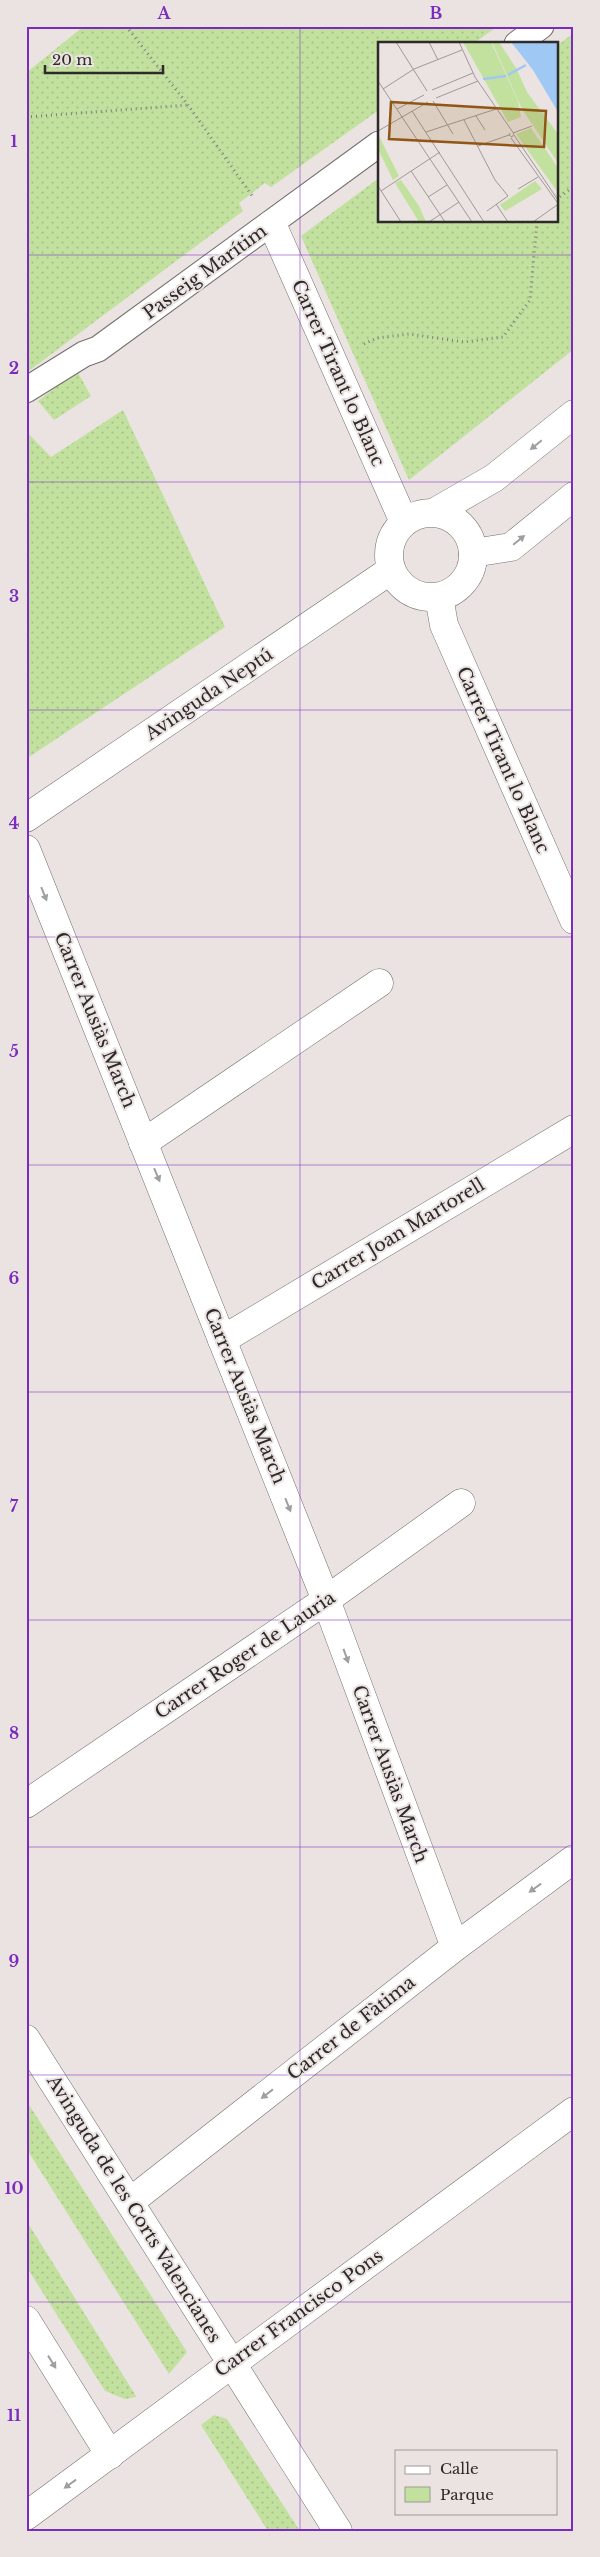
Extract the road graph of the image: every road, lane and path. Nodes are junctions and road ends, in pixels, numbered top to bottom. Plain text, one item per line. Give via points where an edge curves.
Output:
1 (126, 26) edge
2 (541, 26) edge
3 (520, 42) edge
4 (188, 105) junction
5 (26, 118) edge
6 (378, 145) edge
7 (574, 186) edge
8 (558, 198) edge
9 (537, 222) edge
10 (272, 224) junction
11 (331, 357) junction
12 (26, 390) edge
13 (574, 414) edge
14 (574, 496) edge
15 (435, 512) junction
16 (404, 522) junction
17 (474, 553) junction
18 (391, 570) junction
19 (439, 597) junction
20 (26, 818) edge
21 (26, 849) edge
22 (574, 920) edge
23 (379, 983) dead end
24 (574, 1129) edge
25 (144, 1143) junction
26 (222, 1340) junction
27 (461, 1503) dead end
28 (326, 1600) junction
29 (26, 1804) edge
30 (574, 1859) edge
31 (455, 1947) junction
32 (26, 2039) edge
33 (574, 2111) edge
34 (131, 2201) junction
35 (26, 2320) edge
36 (230, 2363) junction
37 (110, 2455) junction
38 (26, 2516) edge
39 (338, 2531) edge

1 - 4 path
2 - 3 street
4 - 5 path
4 - 10 path
6 - 10 street, Passeig Marítim
7 - 8 path
9 - 11 path via 530,300 503,337 464,342 410,334 377,338
10 - 11 street, Carrer Tirant lo Blanc
10 - 12 street, Passeig Marítim via 98,349 84,354
11 - 16 street, Carrer Tirant lo Blanc
13 -> 15 street via 494,478
17 -> 14 street via 511,547
15 - 16 street via 413,516
15 - 17 street via 457,521 466,530
16 - 18 street via 390,544
17 - 19 street via 472,565 460,586
18 - 19 street via 405,589 427,598
18 - 20 street, Avinguda Neptú
19 - 22 street, Carrer Tirant lo Blanc via 444,625
21 -> 25 street, Carrer Ausiàs March
23 - 25 street
24 - 26 street, Carrer Joan Martorell
25 -> 26 street, Carrer Ausiàs March
26 -> 28 street, Carrer Ausiàs March
27 - 28 street, Carrer Roger de Lauria
28 - 29 street, Carrer Roger de Lauria
28 -> 31 street, Carrer Ausiàs March
30 -> 31 street, Carrer de Fàtima
31 -> 34 street, Carrer de Fàtima
32 - 34 street, Avinguda de les Corts Valencianes
33 - 36 street, Carrer Francisco Pons
34 - 36 street, Avinguda de les Corts Valencianes
35 -> 37 street
36 - 37 street, Carrer Francisco Pons
36 - 39 street, Avinguda de les Corts Valencianes
37 -> 38 street, Carrer Francisco Pons

